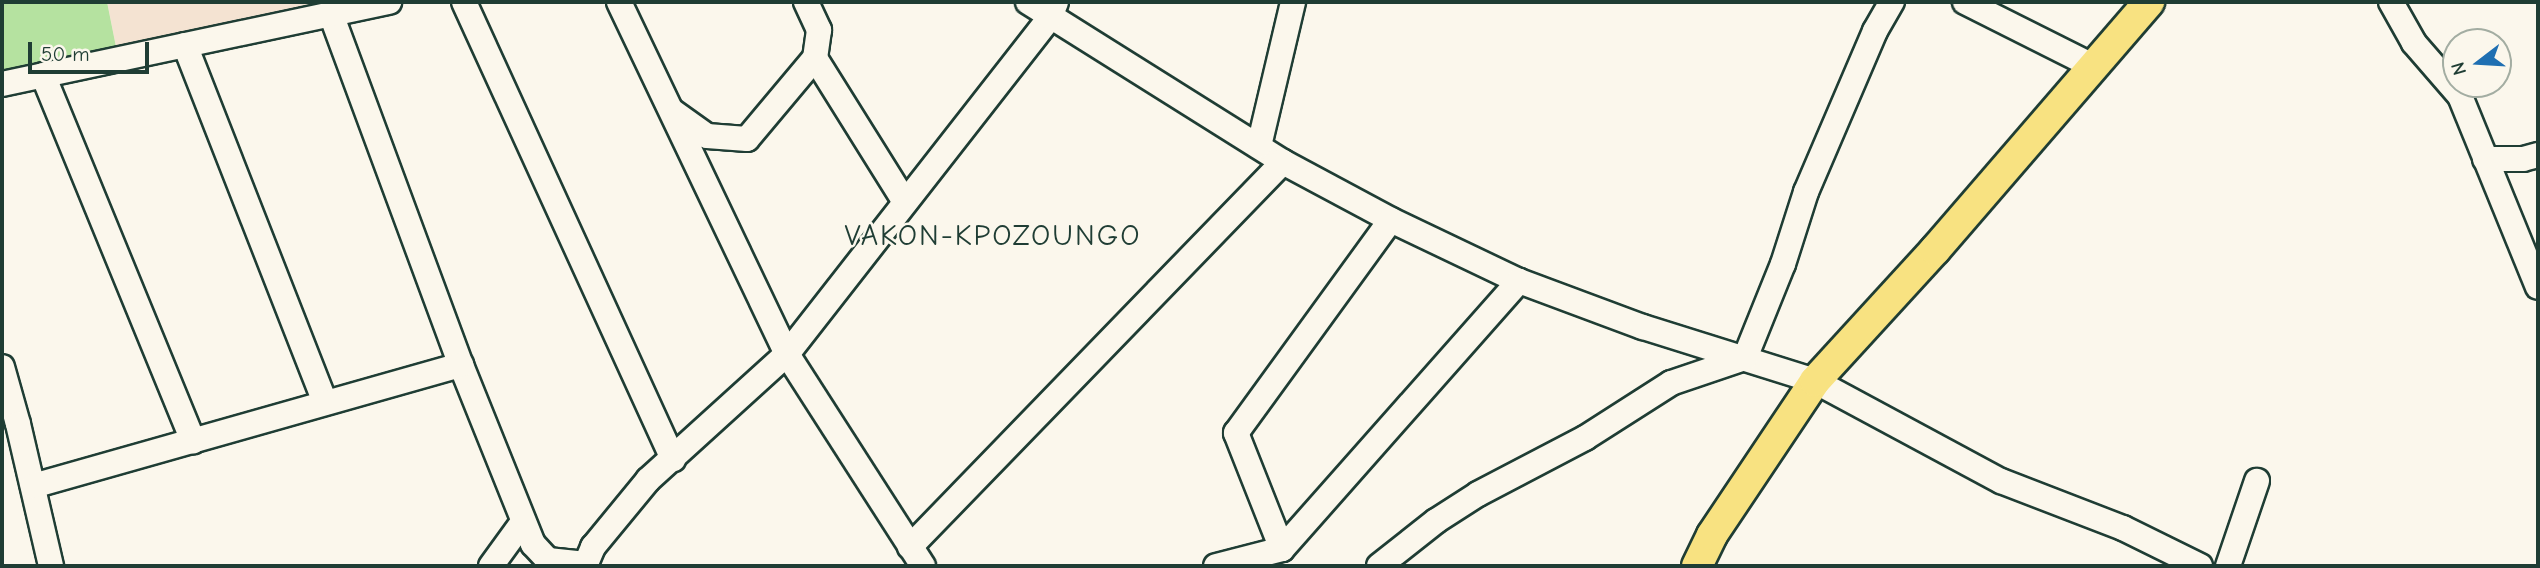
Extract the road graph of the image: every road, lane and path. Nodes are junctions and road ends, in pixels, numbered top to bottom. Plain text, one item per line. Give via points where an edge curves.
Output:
1 (389, 2) edge
2 (464, 2) edge
3 (619, 2) edge
4 (807, 2) edge
5 (1028, 2) edge
6 (1293, 2) edge
7 (1892, 2) edge
8 (1965, 2) edge
9 (2149, 2) edge
10 (2391, 2) edge
11 (1053, 9) edge
12 (331, 14) junction
13 (186, 45) junction
14 (815, 58) junction
15 (2093, 66) junction
16 (43, 75) junction
17 (2, 84) edge
18 (670, 110) junction
19 (1259, 146) junction
20 (2538, 155) edge
21 (2485, 159) junction
22 (1283, 162) junction
23 (905, 202) junction
24 (1391, 220) junction
25 (2532, 257) edge
26 (1519, 281) junction
27 (2538, 288) edge
28 (787, 354) junction
29 (1745, 358) junction
30 (461, 365) junction
31 (2, 367) edge
32 (1815, 381) junction
33 (325, 403) junction
34 (193, 441) junction
35 (673, 458) junction
36 (2258, 481) dead end
37 (33, 486) junction
38 (523, 522) junction
39 (1282, 549) junction
40 (916, 557) edge
41 (585, 565) edge
42 (51, 566) edge
43 (491, 566) edge
44 (1216, 566) edge
45 (1379, 566) edge
46 (1697, 566) edge
47 (2200, 566) edge
48 (2228, 566) edge

1 - 12 street
2 - 35 street
3 - 18 street
4 - 14 street via 819,30
5 - 11 street
6 - 19 street
7 - 29 street via 1875,31 1806,192
8 - 15 street
9 - 15 main road
10 - 21 street via 2414,43 2460,96
11 - 19 street
11 - 23 street
12 - 13 street
12 - 30 street
13 - 16 street
13 - 33 street
14 - 18 street via 747,139 707,136
14 - 23 street
15 - 32 main road
16 - 17 street
16 - 34 street
18 - 28 street
19 - 22 street
20 - 21 street
21 - 25 street
22 - 24 street
22 - 40 street
23 - 28 street
24 - 26 street
24 - 39 street via 1236,433
25 - 27 street
26 - 29 street
26 - 39 street
28 - 35 street
28 - 40 street
29 - 32 street
29 - 45 street via 1671,383 1585,438 1478,494
30 - 33 street
30 - 38 street
31 - 37 street
32 - 46 main road via 1712,535
32 - 47 street via 2001,481 2123,528
33 - 34 street
34 - 37 street
35 - 41 street via 624,507
36 - 48 street
37 - 42 street
38 - 41 street via 533,544 548,560
38 - 43 street
39 - 44 street

